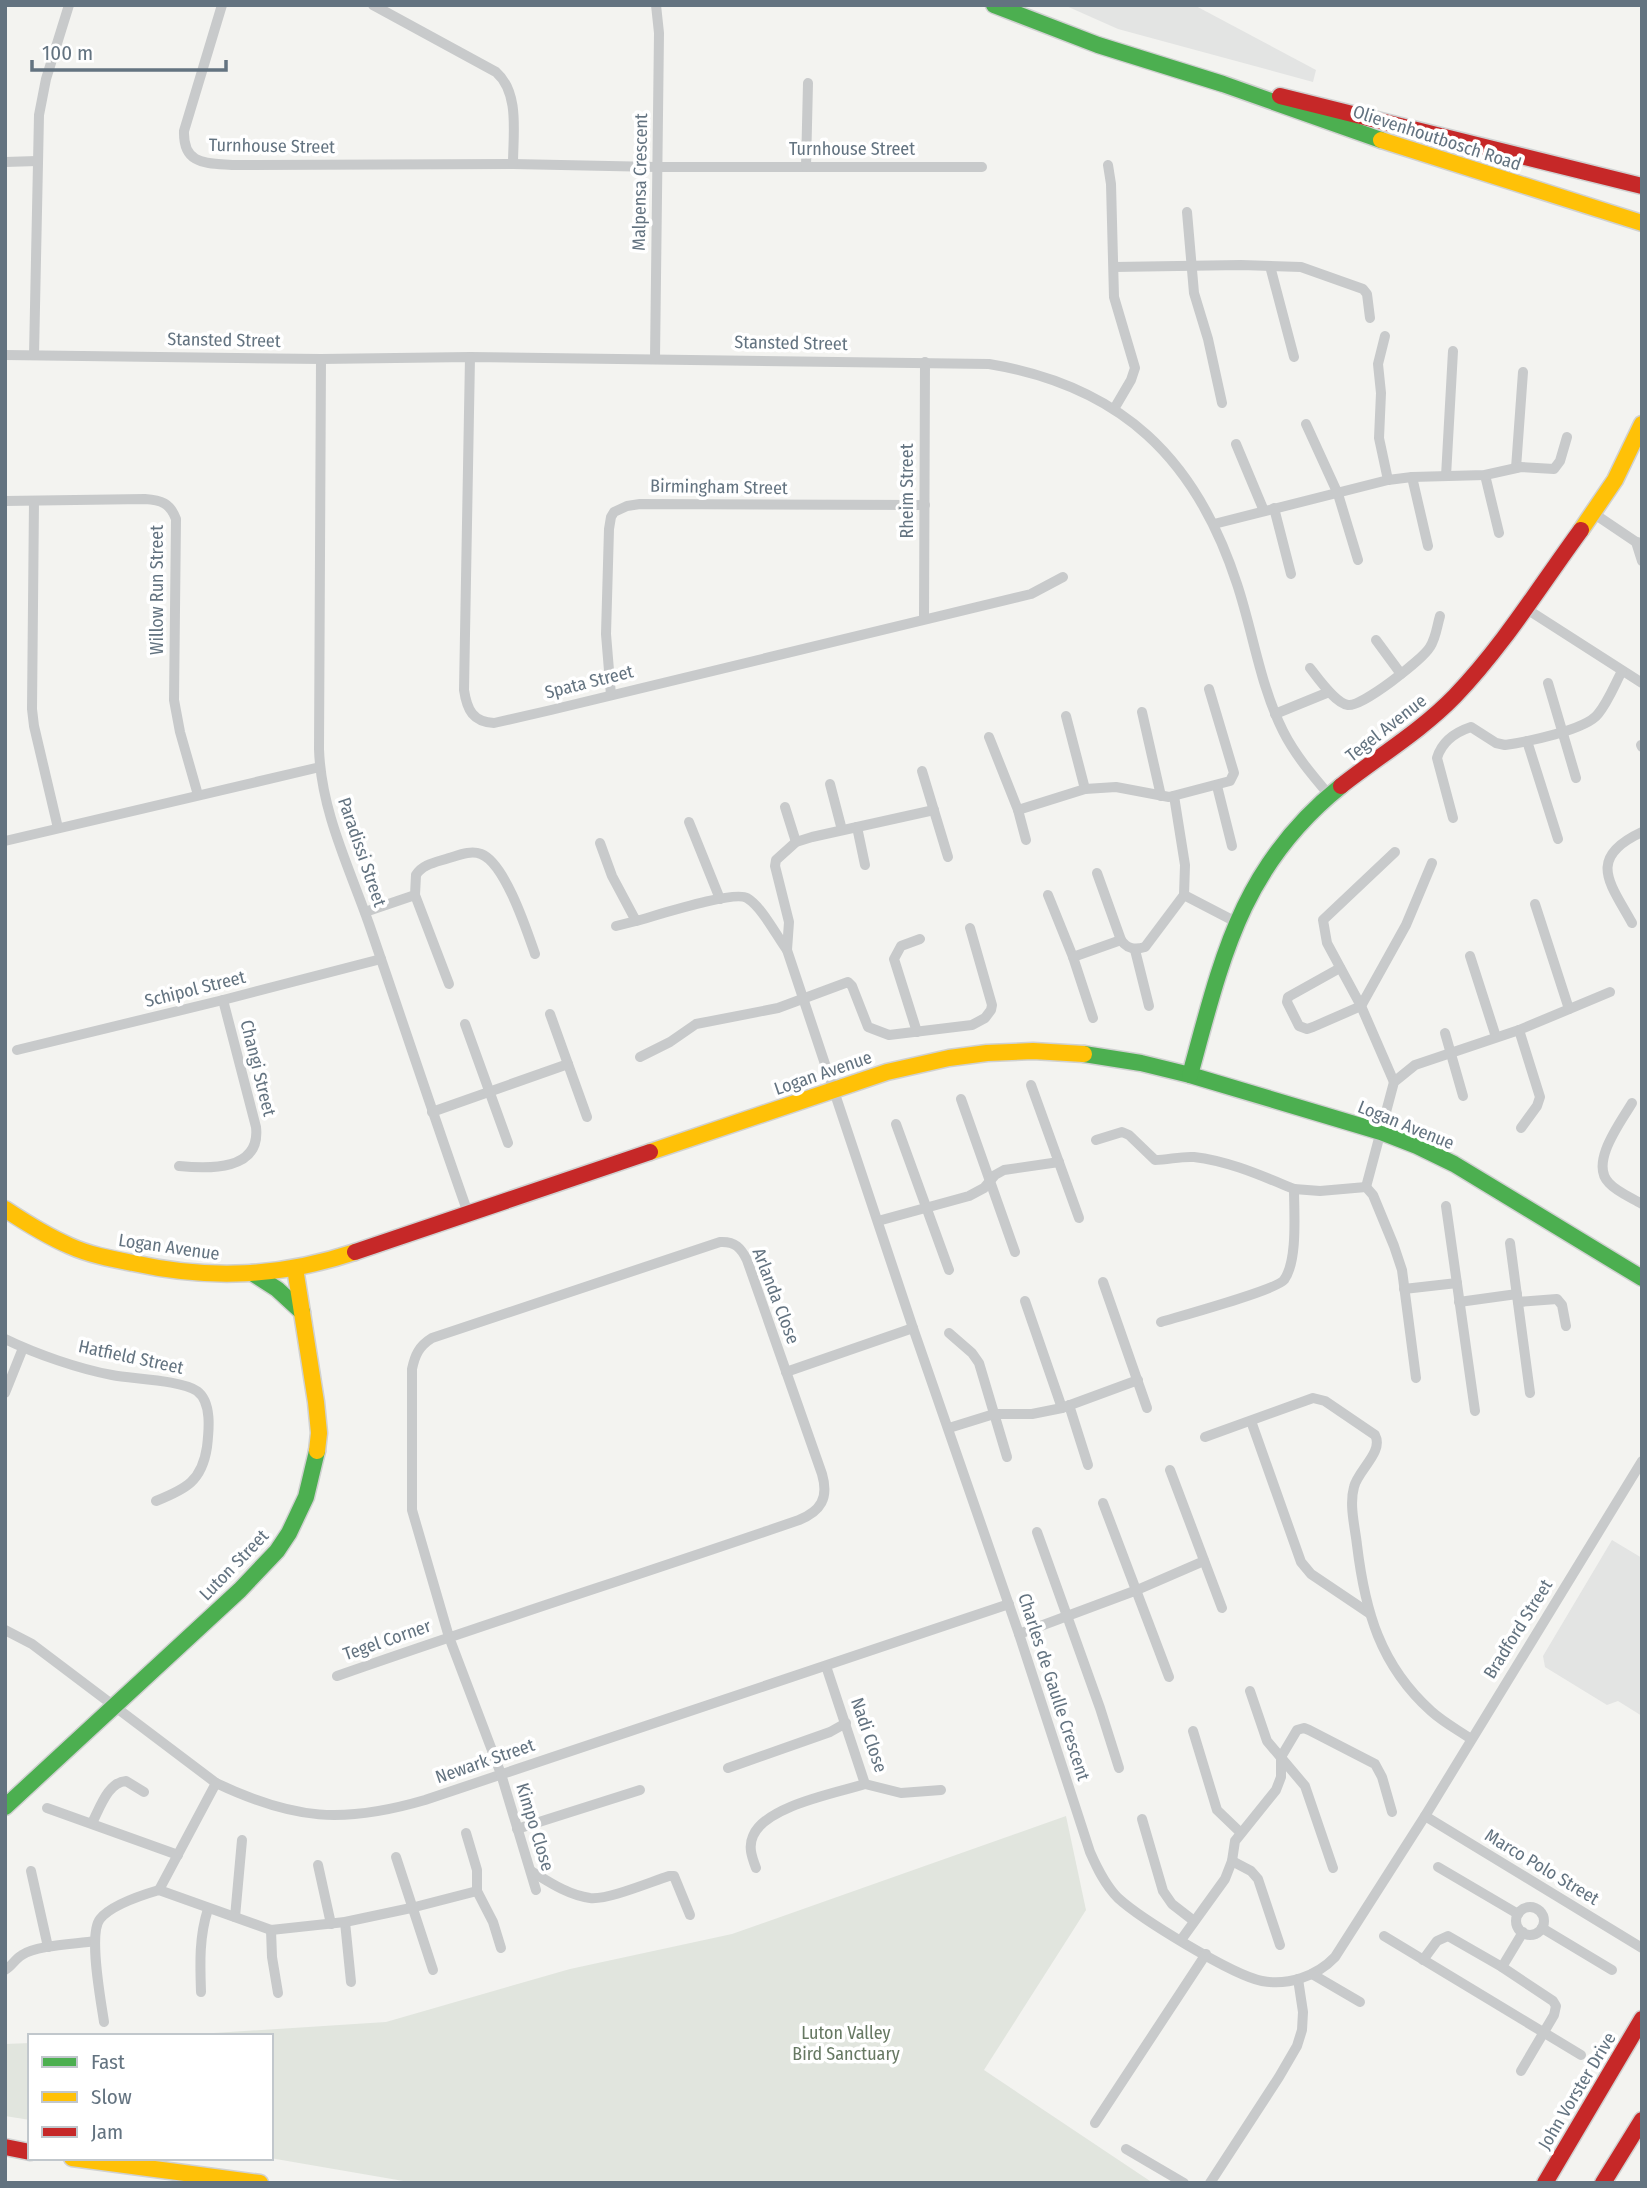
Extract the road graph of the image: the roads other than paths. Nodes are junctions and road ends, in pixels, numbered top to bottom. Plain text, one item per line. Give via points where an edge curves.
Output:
1 (69, 5) edge
2 (222, 5) edge
3 (373, 5) edge
4 (656, 5) edge
5 (994, 5) edge
6 (808, 83) dead end
7 (1223, 84) junction
8 (37, 161) junction
9 (5, 162) edge
10 (513, 164) junction
11 (1108, 165) dead end
12 (657, 167) junction
13 (806, 167) junction
14 (982, 167) dead end
15 (1642, 186) edge
16 (1186, 212) dead end
17 (1642, 223) edge
18 (1192, 265) junction
19 (1270, 266) junction
20 (1114, 267) junction
21 (1370, 318) dead end
22 (1385, 336) dead end
23 (1452, 351) dead end
24 (5, 355) edge
25 (34, 355) junction
26 (470, 357) junction
27 (1294, 357) dead end
28 (321, 359) junction
29 (655, 359) junction
30 (925, 362) junction
31 (1523, 372) dead end
32 (1222, 403) dead end
33 (1114, 410) junction
34 (1306, 424) dead end
35 (1642, 424) edge
36 (1567, 437) dead end
37 (1236, 444) dead end
38 (1516, 468) junction
39 (1485, 475) junction
40 (1446, 476) junction
41 (1412, 477) junction
42 (1388, 480) junction
43 (1338, 494) junction
44 (5, 501) edge
45 (34, 502) junction
46 (925, 505) junction
47 (1269, 510) junction
48 (1593, 513) junction
49 (1214, 524) junction
50 (1499, 533) dead end
51 (1639, 542) edge
52 (1428, 547) dead end
53 (1358, 560) dead end
54 (1642, 561) edge
55 (1291, 574) dead end
56 (1063, 577) dead end
57 (1525, 608) junction
58 (1440, 616) dead end
59 (924, 619) junction
60 (1376, 640) dead end
61 (1310, 668) dead end
62 (1622, 671) junction
63 (1401, 674) junction
64 (1548, 683) dead end
65 (1642, 683) edge
66 (1209, 689) dead end
67 (1329, 692) junction
68 (611, 695) junction
69 (1142, 712) dead end
70 (1275, 714) junction
71 (1066, 716) dead end
72 (1562, 732) junction
73 (989, 737) dead end
74 (1527, 741) junction
75 (320, 767) junction
76 (922, 771) dead end
77 (1576, 778) dead end
78 (830, 784) dead end
79 (1217, 786) junction
80 (1085, 789) junction
81 (198, 795) junction
82 (1161, 796) junction
83 (1174, 796) junction
84 (1330, 796) junction
85 (785, 807) dead end
86 (934, 810) junction
87 (1018, 810) junction
88 (1454, 818) dead end
89 (689, 822) dead end
90 (857, 827) junction
91 (58, 828) junction
92 (842, 830) junction
93 (1642, 832) edge
94 (1558, 839) dead end
95 (1026, 840) dead end
96 (5, 842) edge
97 (796, 842) junction
98 (600, 844) dead end
99 (1232, 846) dead end
100 (1395, 852) dead end
101 (948, 857) dead end
102 (1432, 863) dead end
103 (865, 865) dead end
104 (1097, 873) dead end
105 (415, 895) junction
106 (1048, 895) dead end
107 (1184, 895) junction
108 (720, 899) junction
109 (1535, 904) dead end
110 (365, 912) junction
111 (636, 920) junction
112 (1236, 922) junction
113 (1632, 923) dead end
114 (617, 926) dead end
115 (970, 928) dead end
116 (920, 939) dead end
117 (1121, 940) junction
118 (787, 950) junction
119 (1135, 950) junction
120 (535, 954) dead end
121 (1470, 956) dead end
122 (1073, 957) junction
123 (381, 959) junction
124 (1340, 968) junction
125 (449, 984) dead end
126 (1610, 992) dead end
127 (802, 999) junction
128 (223, 1000) junction
129 (1149, 1006) dead end
130 (1362, 1006) junction
131 (1569, 1009) junction
132 (550, 1014) dead end
133 (1093, 1018) dead end
134 (465, 1024) dead end
135 (1519, 1030) junction
136 (917, 1032) junction
137 (1445, 1033) dead end
138 (1496, 1037) junction
139 (17, 1050) dead end
140 (1451, 1053) junction
141 (640, 1057) dead end
142 (568, 1064) junction
143 (1190, 1075) junction
144 (1394, 1082) junction
145 (1031, 1085) dead end
146 (834, 1090) junction
147 (489, 1091) junction
148 (1463, 1096) dead end
149 (961, 1099) dead end
150 (1632, 1103) dead end
151 (432, 1112) junction
152 (587, 1117) dead end
153 (896, 1124) dead end
154 (1521, 1128) dead end
155 (1381, 1132) junction
156 (1096, 1140) dead end
157 (508, 1143) dead end
158 (1059, 1162) junction
159 (179, 1166) dead end
160 (990, 1182) junction
161 (1366, 1187) junction
162 (1294, 1189) junction
163 (1642, 1204) edge
164 (1446, 1206) dead end
165 (925, 1207) junction
166 (5, 1209) edge
167 (467, 1213) junction
168 (1079, 1218) dead end
169 (878, 1221) junction
170 (1510, 1243) dead end
171 (1015, 1252) dead end
172 (295, 1268) junction
173 (949, 1270) dead end
174 (252, 1273) junction
175 (1642, 1278) edge
176 (1103, 1282) dead end
177 (1457, 1283) junction
178 (1404, 1289) junction
179 (1518, 1298) junction
180 (1025, 1301) dead end
181 (1459, 1301) junction
182 (302, 1312) junction
183 (1161, 1322) dead end
184 (1566, 1326) dead end
185 (914, 1328) junction
186 (949, 1333) dead end
187 (5, 1339) edge
188 (23, 1348) junction
189 (786, 1372) junction
190 (1416, 1378) dead end
191 (1139, 1380) junction
192 (5, 1393) edge
193 (1530, 1393) dead end
194 (1065, 1407) junction
195 (1147, 1408) dead end
196 (1475, 1411) dead end
197 (994, 1414) junction
198 (1251, 1422) junction
199 (949, 1428) junction
200 (1205, 1437) dead end
201 (1007, 1457) dead end
202 (1642, 1461) edge
203 (1088, 1465) dead end
204 (1170, 1470) dead end
205 (156, 1501) dead end
206 (1103, 1503) dead end
207 (1037, 1532) dead end
208 (1204, 1561) junction
209 (1137, 1590) junction
210 (1009, 1604) junction
211 (1222, 1608) dead end
212 (1369, 1613) junction
213 (1068, 1617) junction
214 (5, 1630) edge
215 (1019, 1634) junction
216 (449, 1637) junction
217 (826, 1666) junction
218 (337, 1676) dead end
219 (1169, 1677) dead end
220 (1250, 1691) dead end
221 (114, 1706) junction
222 (846, 1723) junction
223 (1193, 1731) dead end
224 (1471, 1738) junction
225 (1281, 1757) junction
226 (728, 1768) dead end
227 (1119, 1768) dead end
228 (501, 1774) junction
229 (216, 1783) junction
230 (865, 1784) junction
231 (640, 1790) dead end
232 (941, 1790) dead end
233 (144, 1792) dead end
234 (5, 1807) edge
235 (47, 1808) dead end
236 (1392, 1812) dead end
237 (1425, 1816) junction
238 (1142, 1819) dead end
239 (92, 1823) junction
240 (517, 1829) junction
241 (466, 1833) dead end
242 (1241, 1833) junction
243 (242, 1840) dead end
244 (178, 1855) junction
245 (396, 1857) dead end
246 (1232, 1861) junction
247 (318, 1865) dead end
248 (1438, 1867) dead end
249 (756, 1868) dead end
250 (1333, 1868) dead end
251 (31, 1871) dead end
252 (531, 1871) junction
253 (159, 1890) junction
254 (536, 1890) dead end
255 (477, 1891) junction
256 (1547, 1891) junction
257 (411, 1908) junction
258 (208, 1909) junction
259 (1538, 1909) junction
260 (1518, 1914) junction
261 (690, 1915) dead end
262 (236, 1917) junction
263 (1194, 1921) junction
264 (345, 1922) junction
265 (331, 1924) junction
266 (1542, 1928) junction
267 (271, 1930) junction
268 (1523, 1932) junction
269 (1384, 1936) dead end
270 (1181, 1940) junction
271 (95, 1941) junction
272 (1280, 1945) dead end
273 (48, 1947) junction
274 (501, 1948) dead end
275 (1642, 1948) edge
276 (1206, 1954) junction
277 (1423, 1960) junction
278 (1502, 1966) junction
279 (5, 1970) edge
280 (433, 1970) dead end
281 (1612, 1970) dead end
282 (1312, 1974) junction
283 (1298, 1979) junction
284 (351, 1982) dead end
285 (201, 1992) dead end
286 (278, 1993) dead end
287 (1360, 2002) dead end
288 (1642, 2019) edge
289 (104, 2022) dead end
290 (1544, 2033) junction
291 (1581, 2055) dead end
292 (1521, 2071) dead end
293 (1642, 2120) edge
294 (1095, 2123) dead end
295 (5, 2147) edge
296 (1126, 2149) dead end
297 (28, 2152) edge
298 (87, 2160) edge
299 (260, 2183) edge
300 (1184, 2183) edge
301 (1210, 2183) edge
302 (1545, 2183) edge
303 (1603, 2183) edge

1 - 8 street via 41,99
2 - 10 street, Turnhouse Street via 184,131 190,156 201,162 232,165
3 - 10 street via 502,77 511,93
4 - 12 street, Malpensa Crescent
5 - 7 street, Olievenhoutbosch Road via 1098,45
6 - 13 street
7 - 15 street, Olievenhoutbosch Road
7 - 17 street, Olievenhoutbosch Road via 1345,129
8 - 9 street
8 - 25 street
10 - 12 street, Turnhouse Street
11 - 20 street
12 - 13 street, Turnhouse Street
12 - 29 street, Malpensa Crescent
13 - 14 street, Turnhouse Street
16 - 18 street
18 - 19 street
18 - 20 street
18 - 32 street via 1194,293
19 - 21 street via 1309,269 1363,289
19 - 27 street
20 - 33 street via 1114,297 1135,368
22 - 42 street via 1378,364 1379,438
23 - 40 street
24 - 25 street, Stansted Street
25 - 28 street, Stansted Street
26 - 28 street, Stansted Street
26 - 29 street, Stansted Street
26 - 68 street, Spata Street via 464,690 470,713 494,723
28 - 75 street, Paradissi Street
29 - 30 street, Stansted Street
30 - 33 street, Stansted Street via 989,364 1032,372 1069,384
30 - 46 street, Rheim Street
31 - 38 street
33 - 49 street, Stansted Street via 1167,453
34 - 43 street
35 - 48 street, Tegel Avenue
36 - 38 street via 1553,469
37 - 47 street
38 - 39 street
39 - 40 street
39 - 50 street
40 - 41 street
41 - 42 street
41 - 52 street
42 - 43 street
43 - 47 street
43 - 53 street
44 - 45 street, Willow Run Street
45 - 81 street, Willow Run Street via 160,500 173,513 174,700
45 - 91 street via 32,709
46 - 59 street, Rheim Street
46 - 68 street, Birmingham Street via 640,504 617,510 611,517 608,538 606,634
47 - 49 street
47 - 55 street
48 - 51 street
48 - 57 street, Tegel Avenue
49 - 70 street, Stansted Street via 1238,587
51 - 54 street
56 - 59 street, Spata Street via 1031,594
57 - 62 street
57 - 84 street, Tegel Avenue via 1455,696
58 - 63 street via 1429,650
59 - 68 street, Spata Street
60 - 63 street
61 - 67 street
62 - 65 street
62 - 72 street via 1598,714
63 - 67 street via 1353,705 1340,703
64 - 72 street
66 - 79 street via 1234,773 1230,782
67 - 70 street
69 - 82 street
70 - 84 street, Stansted Street via 1290,744
71 - 80 street
72 - 74 street
72 - 77 street
73 - 87 street
74 - 88 street via 1500,745 1471,727 1448,739 1437,758
74 - 94 street
75 - 81 street
75 - 110 street, Paradissi Street via 329,816
76 - 86 street
78 - 92 street
79 - 83 street
79 - 99 street
80 - 82 street via 1116,787
80 - 87 street
81 - 91 street
82 - 83 street
83 - 107 street via 1185,865
84 - 112 street, Tegel Avenue via 1284,841 1260,873
85 - 97 street
86 - 90 street
86 - 101 street
87 - 95 street
89 - 108 street
90 - 92 street
90 - 103 street
91 - 96 street
92 - 97 street
93 - 113 street via 1622,844 1606,865 1608,879
97 - 118 street via 779,856 775,866 789,922
98 - 111 street via 611,876
100 - 124 street via 1323,920 1327,943
102 - 130 street
104 - 117 street
105 - 110 street
105 - 120 street via 416,875 424,866 468,853 481,854 492,862 514,898
105 - 125 street
106 - 122 street
107 - 112 street
107 - 119 street via 1150,943
108 - 111 street
108 - 118 street via 748,898
109 - 131 street
110 - 123 street, Paradissi Street
111 - 114 street
112 - 143 street, Tegel Avenue
115 - 136 street via 991,1010 972,1025
116 - 136 street via 901,946 894,959
117 - 119 street
117 - 122 street
118 - 127 street, Charles de Gaulle Crescent
119 - 129 street
121 - 138 street
122 - 133 street
123 - 128 street, Schipol Street
123 - 151 street, Paradissi Street
124 - 130 street
124 - 130 street via 1288,998 1298,1025 1313,1027
126 - 131 street
127 - 136 street via 848,982 868,1027 885,1035
127 - 141 street via 696,1024
127 - 146 street, Charles de Gaulle Crescent
128 - 139 street, Schipol Street
128 - 159 street, Changi Street via 256,1127 254,1145 235,1163 204,1169
130 - 144 street
131 - 135 street
132 - 142 street
134 - 147 street
135 - 138 street
135 - 154 street via 1540,1097
137 - 140 street
138 - 140 street
140 - 144 street via 1415,1065
140 - 148 street
142 - 147 street
142 - 152 street
143 - 146 street, Logan Avenue via 1100,1055 1010,1051 928,1062
143 - 155 street, Logan Avenue
144 - 155 street
145 - 158 street
146 - 167 street, Logan Avenue
146 - 169 street, Charles de Gaulle Crescent
147 - 151 street
147 - 157 street
149 - 160 street
150 - 163 street via 1609,1143 1602,1169 1609,1184
151 - 167 street, Paradissi Street
153 - 165 street
155 - 161 street
155 - 175 street, Logan Avenue via 1454,1164
156 - 162 street via 1122,1132 1155,1160 1211,1160
158 - 160 street via 1004,1170
158 - 168 street
160 - 165 street via 969,1196
160 - 171 street
161 - 162 street via 1320,1192
161 - 178 street via 1394,1246
162 - 183 street via 1292,1256 1284,1279 1268,1290
164 - 177 street
165 - 169 street
165 - 173 street
166 - 174 street, Logan Avenue via 72,1247 106,1258 191,1273
167 - 172 street, Logan Avenue
169 - 185 street, Charles de Gaulle Crescent
170 - 179 street
172 - 174 street, Logan Avenue
172 - 182 street, Luton Street
174 - 182 street
176 - 191 street
177 - 178 street
177 - 181 street
178 - 190 street
179 - 181 street
179 - 184 street via 1557,1299
179 - 193 street
180 - 194 street
181 - 196 street
182 - 221 street, Luton Street via 319,1433 306,1497 289,1533 240,1590
185 - 189 street
185 - 199 street, Charles de Gaulle Crescent
186 - 197 street via 979,1363
187 - 188 street, Hatfield Street
188 - 192 street
188 - 205 street, Hatfield Street via 102,1373 198,1392 208,1411 205,1462 187,1486
189 - 216 street, Arlanda Close via 825,1483 824,1500 815,1512
189 - 216 street, Arlanda Close via 747,1260 737,1245 729,1242 424,1343 412,1369 410,1500
191 - 194 street
191 - 195 street
194 - 197 street via 1032,1414
194 - 203 street
197 - 199 street
197 - 201 street
198 - 200 street
198 - 212 street via 1301,1562 1311,1574
198 - 212 street via 1320,1399 1375,1435 1376,1449 1355,1483 1353,1497
199 - 210 street, Charles de Gaulle Crescent
202 - 224 street, Bradford Street
204 - 208 street
206 - 209 street
207 - 213 street
208 - 209 street
208 - 211 street
209 - 213 street
209 - 219 street
210 - 215 street, Charles de Gaulle Crescent
210 - 217 street, Newark Street
212 - 224 street via 1397,1675 1433,1713
213 - 215 street
213 - 227 street
214 - 221 street, Newark Street via 32,1644
215 - 270 street, Charles de Gaulle Crescent via 1095,1863 1118,1898
216 - 218 street, Tegel Corner
216 - 228 street, Arlanda Close
217 - 222 street, Nadi Close
217 - 228 street, Newark Street
220 - 225 street via 1267,1741
221 - 229 street, Newark Street
221 - 234 street, Luton Street
222 - 226 street
222 - 230 street, Nadi Close
223 - 242 street via 1217,1810
224 - 237 street, Bradford Street
225 - 236 street via 1294,1733 1304,1728 1369,1759 1382,1777
225 - 242 street via 1276,1790
225 - 250 street via 1305,1786
228 - 229 street, Newark Street via 391,1810 331,1816 279,1809
228 - 240 street, Kimpo Close
229 - 244 street
230 - 232 street, Nadi Close via 901,1793
230 - 249 street via 764,1820 750,1844
231 - 240 street
233 - 239 street via 126,1781 117,1782
235 - 239 street
237 - 256 street, Marco Polo Street
237 - 282 street, Charles de Gaulle Crescent via 1341,1950
238 - 263 street via 1163,1891
239 - 244 street
240 - 252 street, Kimpo Close
241 - 255 street via 477,1870
242 - 246 street
243 - 262 street
244 - 253 street
245 - 257 street
246 - 263 street via 1220,1887
246 - 272 street via 1258,1879
247 - 265 street
248 - 260 street
251 - 273 street
252 - 254 street, Kimpo Close
252 - 261 street via 558,1887 591,1898 674,1876
253 - 258 street
253 - 271 street via 102,1917 96,1925
255 - 257 street
255 - 274 street
256 - 259 street
256 - 275 street, Marco Polo Street
257 - 264 street
257 - 280 street
258 - 262 street
258 - 285 street via 200,1944
259 - 260 street via 1528,1907
259 - 266 street via 1544,1918
260 - 268 street
262 - 267 street
263 - 270 street
264 - 265 street
264 - 284 street
265 - 267 street
266 - 268 street via 1533,1934
266 - 281 street
267 - 286 street
268 - 278 street
269 - 277 street
270 - 276 street, Charles de Gaulle Crescent
271 - 273 street
271 - 289 street
273 - 279 street via 22,1954
276 - 283 street, Charles de Gaulle Crescent via 1251,1978 1274,1982
276 - 294 street
277 - 278 street via 1437,1941 1448,1936
277 - 290 street
278 - 290 street via 1553,2001 1556,2010
282 - 283 street, Charles de Gaulle Crescent
282 - 287 street
283 - 301 street via 1303,2012 1297,2046
288 - 302 street, John Vorster Drive
290 - 291 street
290 - 292 street
293 - 303 street
295 - 297 street
296 - 300 street
298 - 299 street

